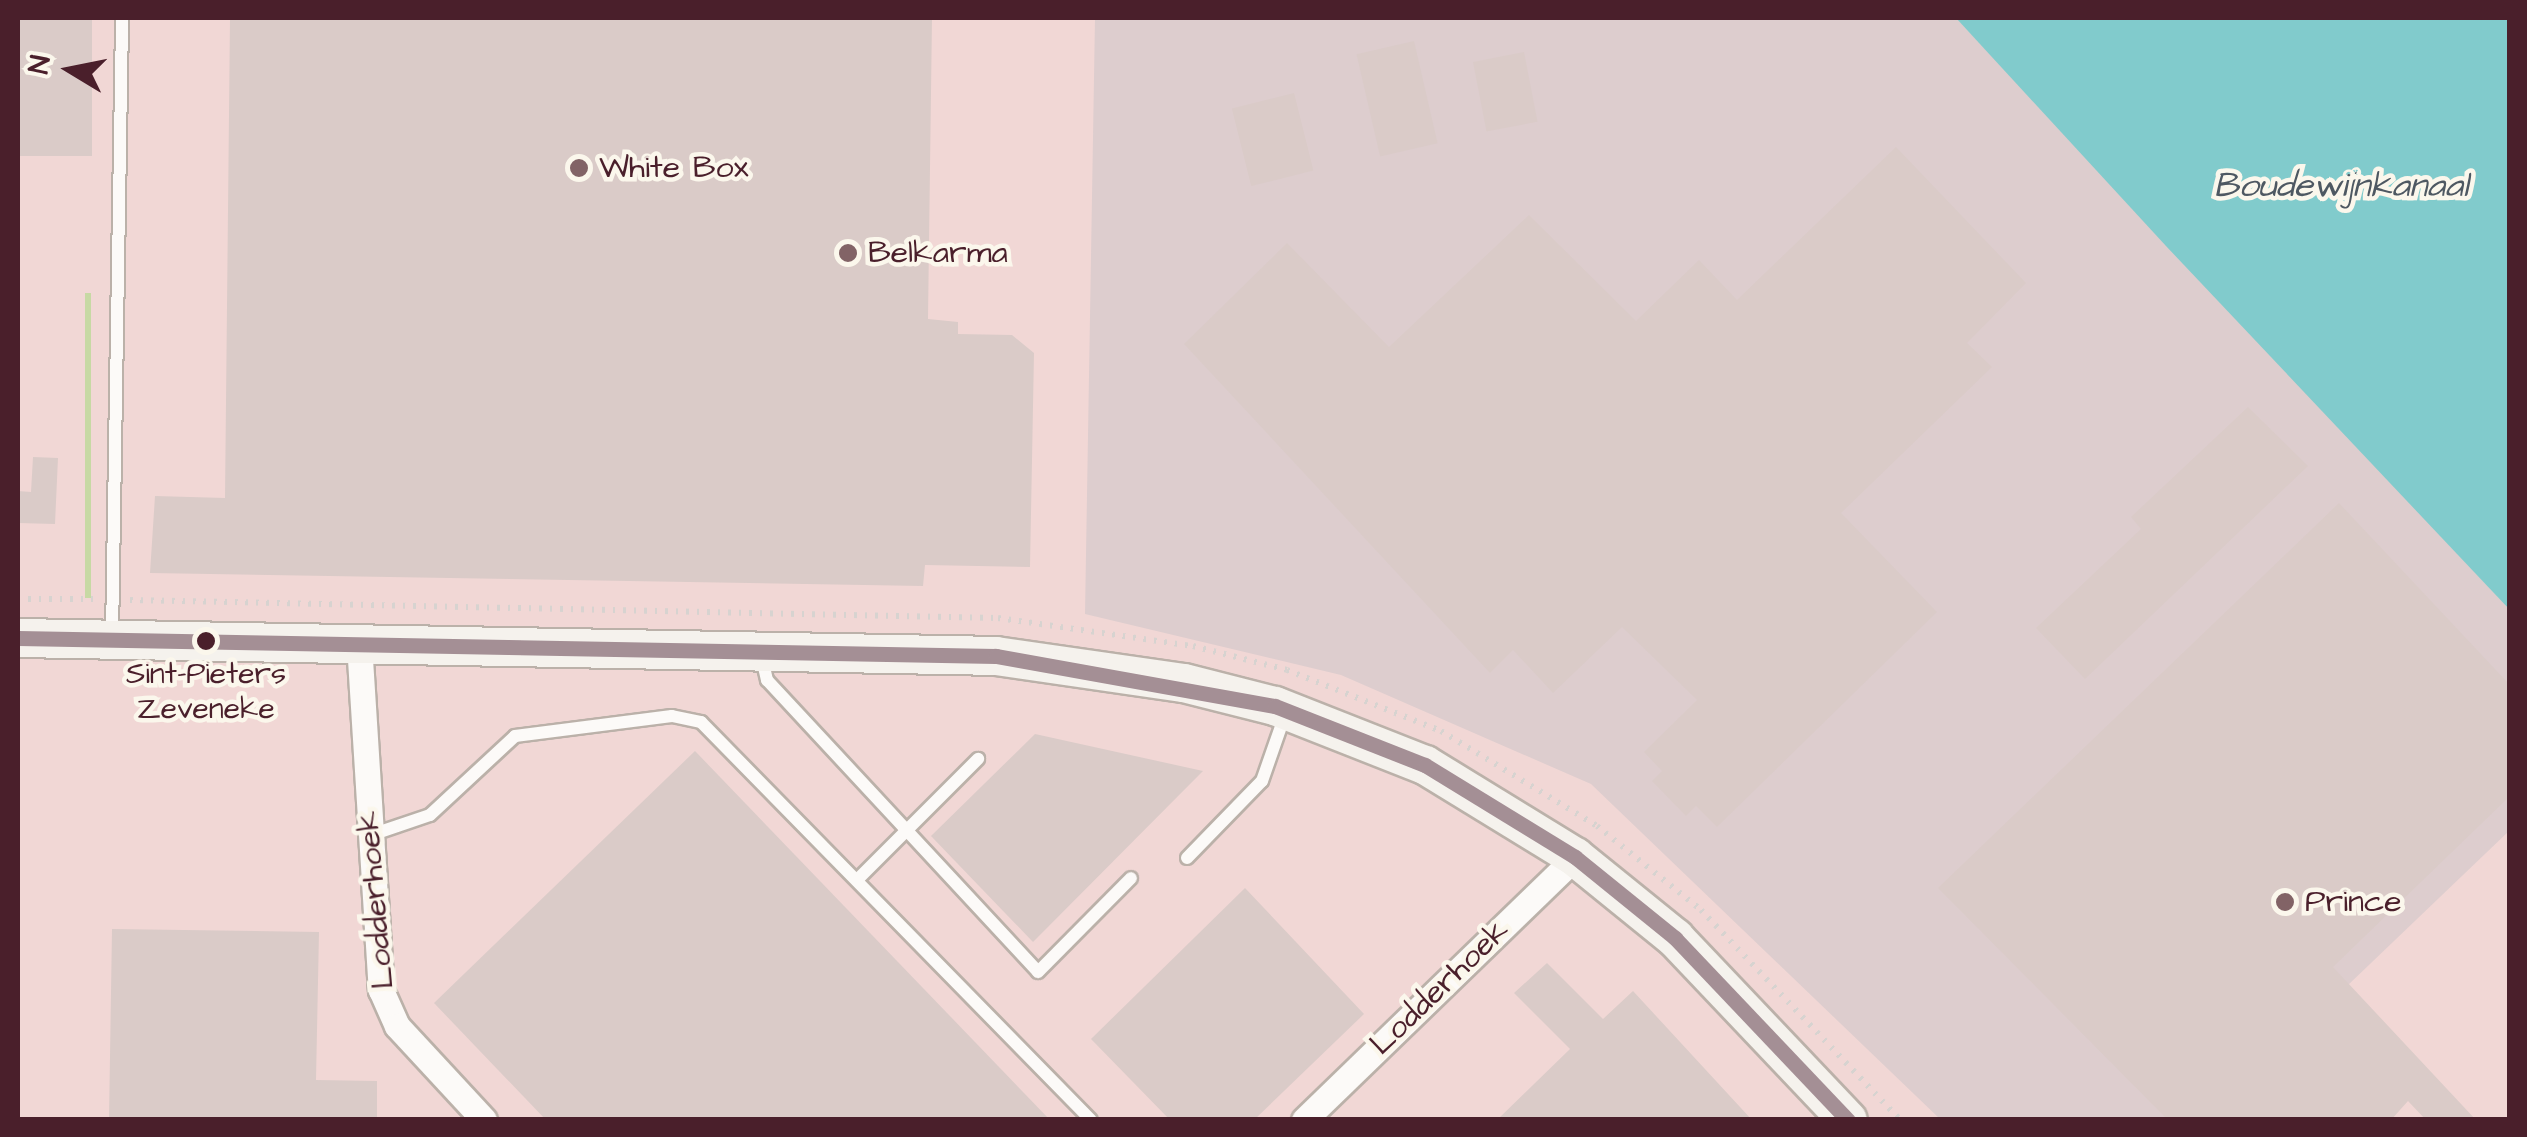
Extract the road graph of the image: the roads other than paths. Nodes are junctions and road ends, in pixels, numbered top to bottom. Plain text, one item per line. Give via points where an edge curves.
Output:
1 (122, 18) edge
2 (18, 638) edge
3 (112, 639) junction
4 (359, 644) junction
5 (760, 650) junction
6 (1286, 711) junction
7 (978, 759) dead end
8 (906, 830) junction
9 (368, 836) junction
10 (1576, 856) junction
11 (1187, 858) dead end
12 (1131, 878) dead end
13 (858, 879) junction
14 (484, 1120) edge
15 (1091, 1120) edge
16 (1304, 1120) edge
17 (1848, 1120) edge

1 - 3 lane
2 - 3 main road
3 - 4 main road
4 - 5 main road
4 - 9 street, Lodderhoek
5 - 6 main road via 1081,665
5 - 8 lane via 767,680
6 - 10 main road via 1426,765
6 - 11 lane via 1262,781
7 - 8 lane
8 - 12 lane via 1038,972
8 - 13 lane
9 - 13 lane via 430,814 515,736 672,716 712,729
9 - 14 street, Lodderhoek via 388,1009
10 - 16 street, Lodderhoek
10 - 17 main road via 1676,938
13 - 15 lane

